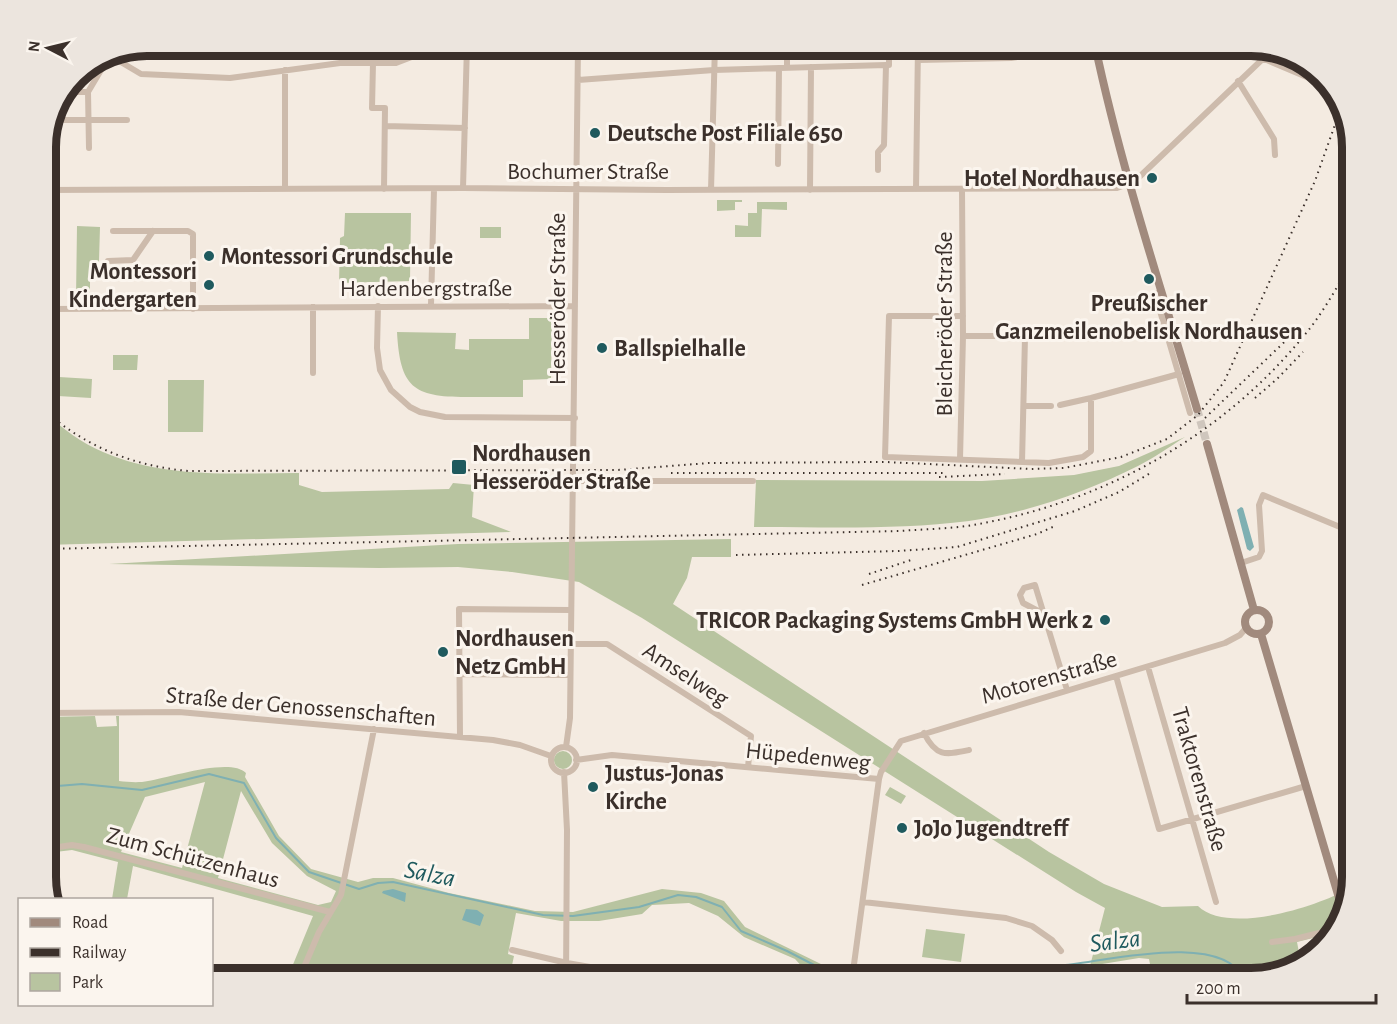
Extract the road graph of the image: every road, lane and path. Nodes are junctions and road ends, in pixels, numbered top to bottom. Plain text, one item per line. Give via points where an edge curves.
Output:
1 (415, 56) edge
2 (467, 56) edge
3 (578, 56) edge
4 (715, 56) edge
5 (787, 56) edge
6 (889, 56) edge
7 (918, 56) edge
8 (1024, 56) edge
9 (1097, 56) edge
10 (1259, 57) edge
11 (1263, 58) junction
12 (118, 60) edge
13 (918, 60) junction
14 (373, 63) junction
15 (886, 64) junction
16 (103, 67) edge
17 (812, 67) junction
18 (779, 68) junction
19 (787, 68) junction
20 (285, 70) junction
21 (714, 70) junction
22 (1312, 79) edge
23 (578, 80) junction
24 (1238, 81) junction
25 (74, 92) edge
26 (88, 92) junction
27 (60, 120) edge
28 (88, 120) junction
29 (127, 120) dead end
30 (385, 126) junction
31 (465, 128) junction
32 (89, 148) dead end
33 (1275, 155) dead end
34 (778, 164) dead end
35 (878, 170) dead end
36 (1129, 184) junction
37 (285, 189) junction
38 (384, 189) junction
39 (434, 189) junction
40 (463, 189) junction
41 (916, 189) junction
42 (962, 189) junction
43 (576, 190) junction
44 (711, 190) junction
45 (810, 190) junction
46 (56, 191) edge
47 (113, 231) dead end
48 (153, 231) junction
49 (108, 261) dead end
50 (1162, 292) junction
51 (378, 306) junction
52 (431, 306) junction
53 (575, 306) junction
54 (313, 307) junction
55 (56, 309) edge
56 (193, 309) junction
57 (963, 316) junction
58 (963, 336) junction
59 (1046, 336) dead end
60 (1025, 337) junction
61 (313, 373) dead end
62 (1179, 374) junction
63 (1091, 398) junction
64 (1060, 405) dead end
65 (1024, 406) junction
66 (1051, 406) dead end
67 (1193, 411) joint
68 (574, 418) junction
69 (1207, 444) tunnel mouth
70 (960, 459) junction
71 (1022, 462) junction
72 (573, 481) junction
73 (753, 481) dead end
74 (1342, 528) edge
75 (1241, 563) junction
76 (571, 610) junction
77 (1254, 610) junction
78 (1044, 614) junction
79 (1246, 628) junction
80 (1261, 634) junction
81 (570, 644) junction
82 (1149, 667) junction
83 (460, 674) junction
84 (570, 675) junction
85 (1116, 676) junction
86 (1067, 690) junction
87 (56, 713) edge
88 (374, 729) junction
89 (924, 733) junction
90 (460, 737) junction
91 (566, 747) junction
92 (969, 750) dead end
93 (551, 756) junction
94 (576, 760) junction
95 (748, 767) junction
96 (564, 772) junction
97 (879, 779) junction
98 (1305, 786) junction
99 (1193, 819) junction
100 (56, 847) edge
101 (1339, 899) edge
102 (862, 902) junction
103 (1216, 902) dead end
104 (330, 912) junction
105 (1324, 932) edge
106 (1272, 942) dead end
107 (512, 950) dead end
108 (1061, 951) dead end
109 (567, 963) junction
110 (304, 968) edge
111 (567, 968) edge
112 (595, 968) edge
113 (853, 968) edge

1 - 14 street via 396,63
2 - 31 street
3 - 23 street, Hesseröder Straße
4 - 21 street
5 - 19 street
6 - 15 street via 889,65
7 - 13 street
8 - 13 street
9 - 36 main road
10 - 11 street
11 - 22 street
11 - 24 street
12 - 20 street via 141,74 230,78
13 - 41 street
14 - 20 street
14 - 30 street via 372,108 385,108
15 - 17 street
15 - 35 street via 884,145 878,152
16 - 26 street
17 - 19 street
17 - 45 street
18 - 19 street
18 - 21 street
18 - 34 street
20 - 37 street
21 - 23 street
21 - 44 street
23 - 43 street, Hesseröder Straße
24 - 33 street via 1274,139
24 - 36 street
25 - 26 street
26 - 28 street
27 - 28 street
28 - 29 street
28 - 32 street
30 - 31 street
30 - 38 street
31 - 40 street
36 - 42 street, Bochumer Straße via 1117,188
36 - 50 main road
37 - 38 street, Bochumer Straße
37 - 46 street, Bochumer Straße
38 - 39 street, Bochumer Straße
39 - 40 street, Bochumer Straße
39 - 52 street
40 - 43 street, Bochumer Straße
41 - 42 street, Bochumer Straße
41 - 45 street, Bochumer Straße
42 - 57 street, Bleicheröder Straße
43 - 44 street, Bochumer Straße
43 - 53 street, Hesseröder Straße
44 - 45 street, Bochumer Straße
47 - 48 street
48 - 49 street via 133,260
48 - 56 street via 193,234
50 - 62 street via 1155,294
50 - 67 main road
51 - 52 street, Hardenbergstraße
51 - 54 street, Hardenbergstraße
51 - 68 street via 380,370 391,390 410,407 445,417
52 - 53 street, Hardenbergstraße
53 - 68 street, Hesseröder Straße
54 - 56 street, Hardenbergstraße
54 - 61 street, Hardenbergstraße
55 - 56 street, Hardenbergstraße
57 - 58 street, Bleicheröder Straße
57 - 70 street via 890,316 885,457
58 - 60 street
58 - 70 street, Bleicheröder Straße
59 - 60 street
60 - 65 street
62 - 63 street
62 - 67 street
63 - 64 street
63 - 71 street via 1090,451 1083,458
65 - 66 street
65 - 71 street
68 - 72 street, Hesseröder Straße
69 - 75 main road
70 - 71 street
72 - 73 street
72 - 76 street, Hesseröder Straße
74 - 75 street via 1263,495 1259,505 1262,550 1258,557
75 - 77 main road
76 - 81 street, Hesseröder Straße
76 - 83 street via 459,609
77 - 79 main road via 1246,617
77 - 80 main road via 1269,616 1268,629
78 - 78 street via 1035,585 1023,588 1023,603
78 - 86 street
79 - 80 main road via 1252,634
79 - 82 street, Motorenstraße via 1225,643
80 - 98 main road
81 - 84 street, Hesseröder Straße
81 - 95 street, Amselweg via 606,644 751,736
82 - 85 street, Motorenstraße
82 - 99 street, Traktorenstraße
83 - 84 street
83 - 90 street
84 - 91 street, Hesseröder Straße
85 - 86 street, Motorenstraße
85 - 99 street via 1159,829
86 - 89 street, Motorenstraße
87 - 88 street, Straße der Genossenschaften via 179,712
88 - 90 street, Straße der Genossenschaften
88 - 104 street via 342,889
89 - 92 street via 939,752
89 - 97 street, Motorenstraße via 901,741
90 - 93 street, Straße der Genossenschaften via 520,745
91 - 93 street via 556,749
91 - 94 street via 575,753
93 - 96 street via 553,767
94 - 95 street, Hüpedenweg via 612,754
94 - 96 street via 573,769
95 - 97 street, Hüpedenweg
96 - 109 street
97 - 102 street, Hüpedenweg
98 - 99 street
98 - 101 main road
99 - 103 street, Traktorenstraße
100 - 104 street, Zum Schützenhaus via 84,847
102 - 108 street via 1006,918 1032,926
102 - 113 street, Hüpedenweg
104 - 110 street
105 - 106 street
107 - 109 street
109 - 111 street
109 - 112 street

